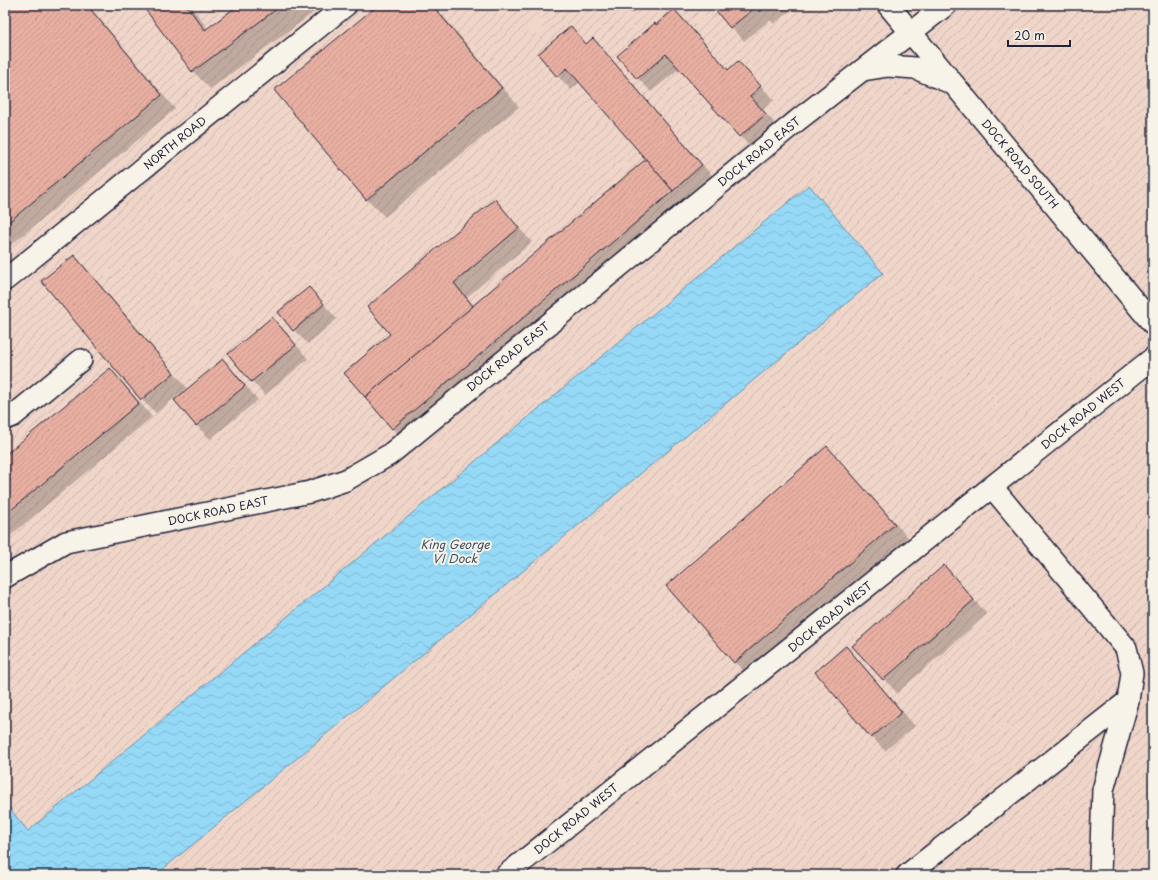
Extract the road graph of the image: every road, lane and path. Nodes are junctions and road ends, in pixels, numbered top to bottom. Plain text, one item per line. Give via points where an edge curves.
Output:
1 (346, 5) edge
2 (888, 5) edge
3 (946, 5) edge
4 (911, 33) junction
5 (862, 70) junction
6 (953, 84) junction
7 (5, 280) edge
8 (1153, 324) edge
9 (1153, 358) edge
10 (81, 360) dead end
11 (5, 419) edge
12 (992, 487) junction
13 (5, 577) edge
14 (1128, 701) junction
15 (506, 875) edge
16 (907, 875) edge
17 (1100, 875) edge

1 - 7 lane, NORTH ROAD
2 - 4 lane, DOCK ROAD SOUTH
3 - 4 lane, DOCK ROAD EAST
4 - 5 lane, DOCK ROAD EAST
4 - 6 lane, DOCK ROAD SOUTH
5 - 6 lane via 888,66 915,68
5 - 13 lane, DOCK ROAD EAST via 389,455 346,480 310,492 66,542
6 - 8 lane, DOCK ROAD SOUTH
9 - 12 lane, DOCK ROAD WEST
10 - 11 lane via 13,416
12 - 14 lane via 1126,648 1132,673
12 - 15 lane, DOCK ROAD WEST
14 - 16 lane
14 - 17 lane via 1103,790

